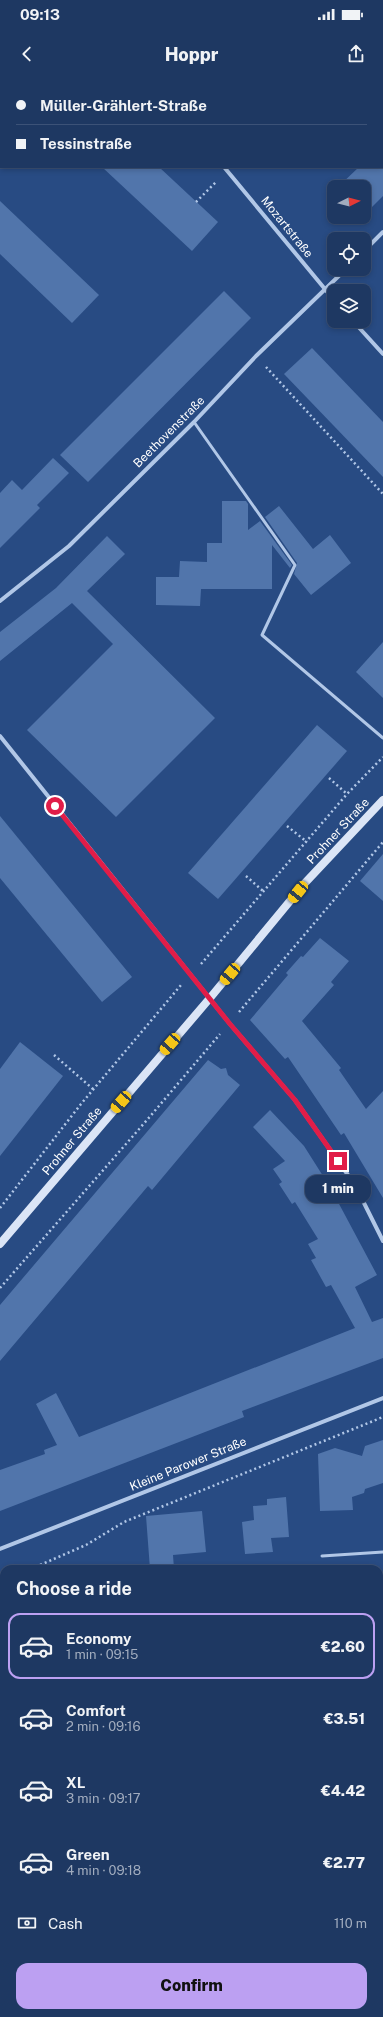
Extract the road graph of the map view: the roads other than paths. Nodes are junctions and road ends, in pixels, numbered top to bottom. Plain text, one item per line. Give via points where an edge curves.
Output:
1 (226, 169) edge
2 (383, 232) edge
3 (371, 244) edge
4 (339, 276) edge
5 (325, 290) junction
6 (359, 328) edge
7 (383, 354) edge
8 (194, 422) junction
9 (0, 601) edge
10 (0, 736) edge
11 (383, 738) edge
12 (383, 800) edge
13 (210, 998) junction
14 (383, 1241) edge
15 (0, 1244) edge
16 (383, 1398) edge
17 (0, 1549) edge
18 (383, 1552) edge
19 (322, 1556) dead end

1 - 5 street, Mozartstraße
2 - 3 street
4 - 5 street, Beethovenstraße
5 - 8 street, Beethovenstraße via 256,356
6 - 7 street
8 - 9 street, Beethovenstraße via 69,546
8 - 11 lane via 296,565 262,635
10 - 13 street via 100,864
12 - 13 main road, Prohner Straße via 304,884
13 - 14 street via 300,1107 355,1185
13 - 15 main road, Prohner Straße
16 - 17 street, Kleine Parower Straße
18 - 19 lane

